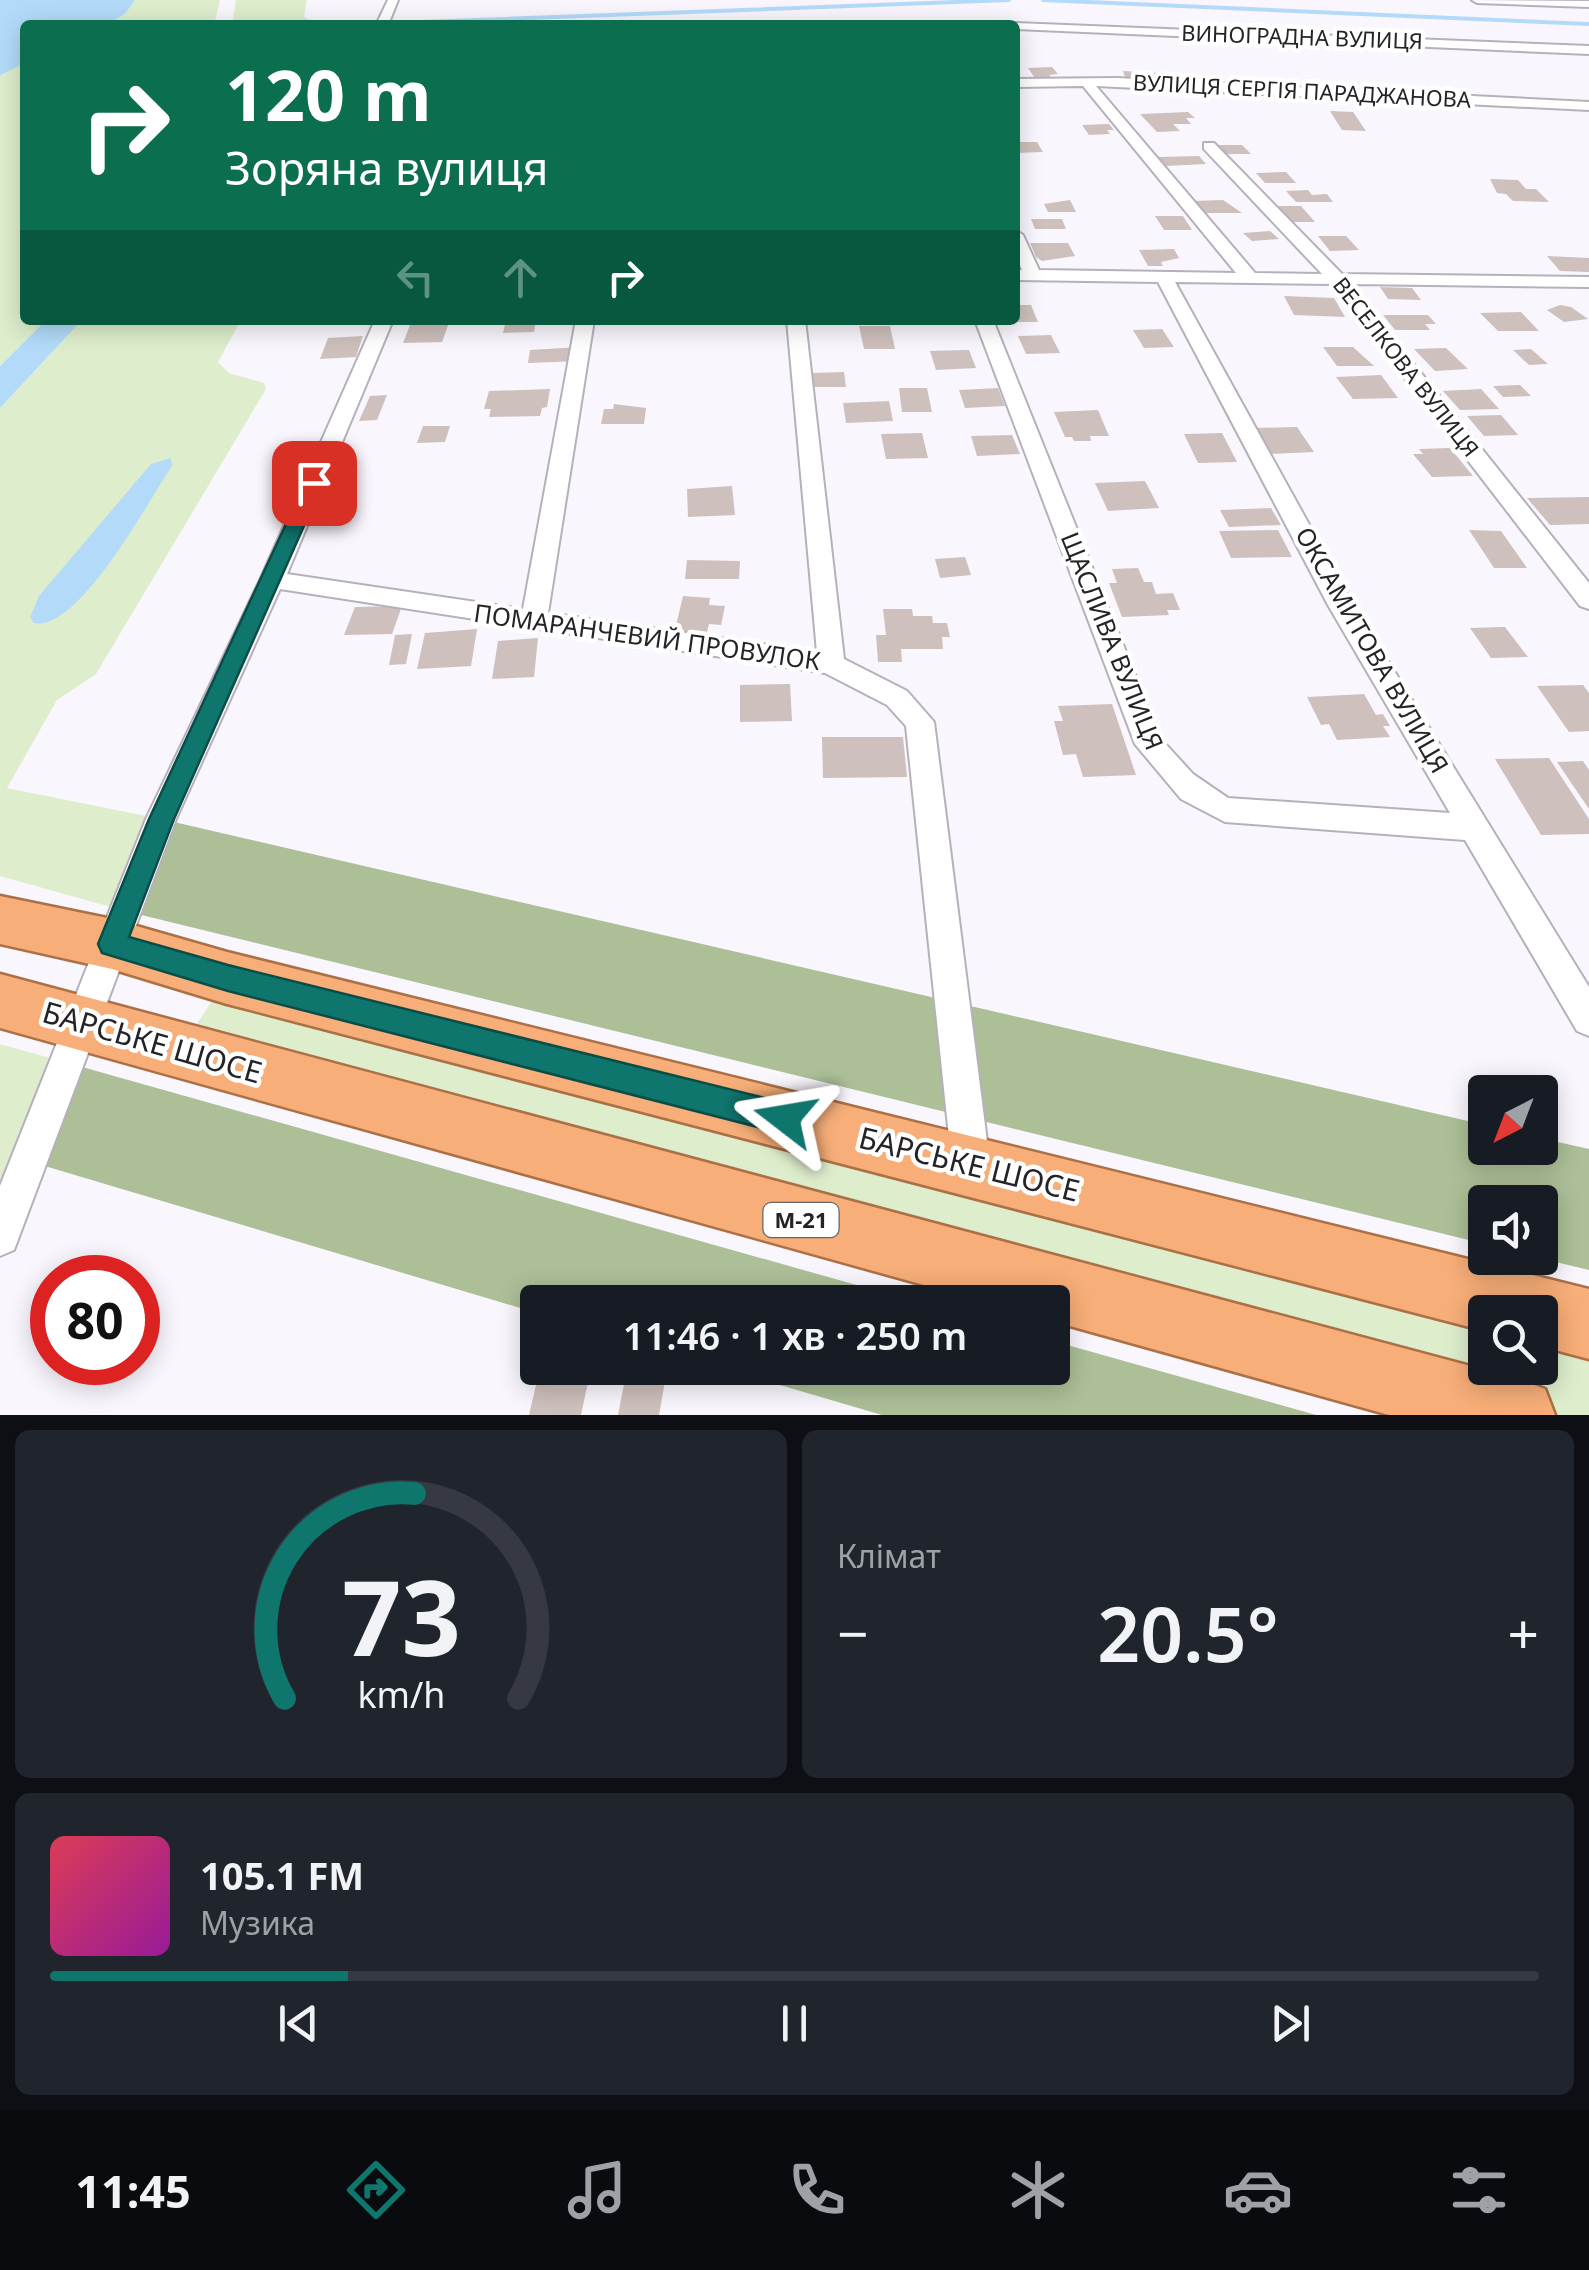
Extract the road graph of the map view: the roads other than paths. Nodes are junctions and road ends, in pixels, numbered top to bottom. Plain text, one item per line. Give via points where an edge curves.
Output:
1 (1477, 0) edge
2 (1589, 4) edge
3 (1020, 26) edge
4 (1589, 50) edge
5 (1086, 82) junction
6 (1020, 83) edge
7 (1589, 106) edge
8 (1209, 146) dead end
9 (1024, 275) edge
10 (1164, 277) junction
11 (1250, 278) junction
12 (1338, 280) junction
13 (1589, 282) edge
14 (382, 325) edge
15 (584, 325) edge
16 (797, 325) edge
17 (986, 325) edge
18 (272, 580) junction
19 (1589, 600) edge
20 (534, 621) junction
21 (831, 664) junction
22 (1478, 828) junction
23 (0, 920) edge
24 (112, 944) junction
25 (0, 1001) edge
26 (1589, 1019) edge
27 (84, 1022) junction
28 (971, 1165) junction
29 (0, 1236) edge
30 (1589, 1324) edge
31 (1519, 1415) edge

1 - 2 street
3 - 4 street, ВИНОГРАДНА ВУЛИЦЯ
5 - 6 street, ВУЛИЦЯ СЕРГІЯ ПАРАДЖАНОВА
5 - 7 street, ВУЛИЦЯ СЕРГІЯ ПАРАДЖАНОВА
5 - 11 street
8 - 12 street, ВЕСЕЛКОВА ВУЛИЦЯ
9 - 10 street
10 - 11 street
10 - 22 street, ОКСАМИТОВА ВУЛИЦЯ via 1342,605
11 - 12 street
12 - 13 street
12 - 19 street, ВЕСЕЛКОВА ВУЛИЦЯ
14 - 18 street
15 - 20 street
16 - 21 street
17 - 22 street, ЩАСЛИВА ВУЛИЦЯ via 1149,744 1176,778 1200,800 1226,810
18 - 20 street, ПОМАРАНЧЕВИЙ ПРОВУЛОК
18 - 24 street
20 - 21 street, ПОМАРАНЧЕВИЙ ПРОВУЛОК
21 - 28 street, ПОМАРАНЧЕВИЙ ПРОВУЛОК via 897,698 920,722
22 - 26 street, ОКСАМИТОВА ВУЛИЦЯ
23 - 24 highway, БАРСЬКЕ ШОСЕ
24 - 27 street
24 - 28 highway, БАРСЬКЕ ШОСЕ
25 - 27 highway, БАРСЬКЕ ШОСЕ / М-21
27 - 29 street
27 - 31 highway, БАРСЬКЕ ШОСЕ / М-21
28 - 30 highway, БАРСЬКЕ ШОСЕ

